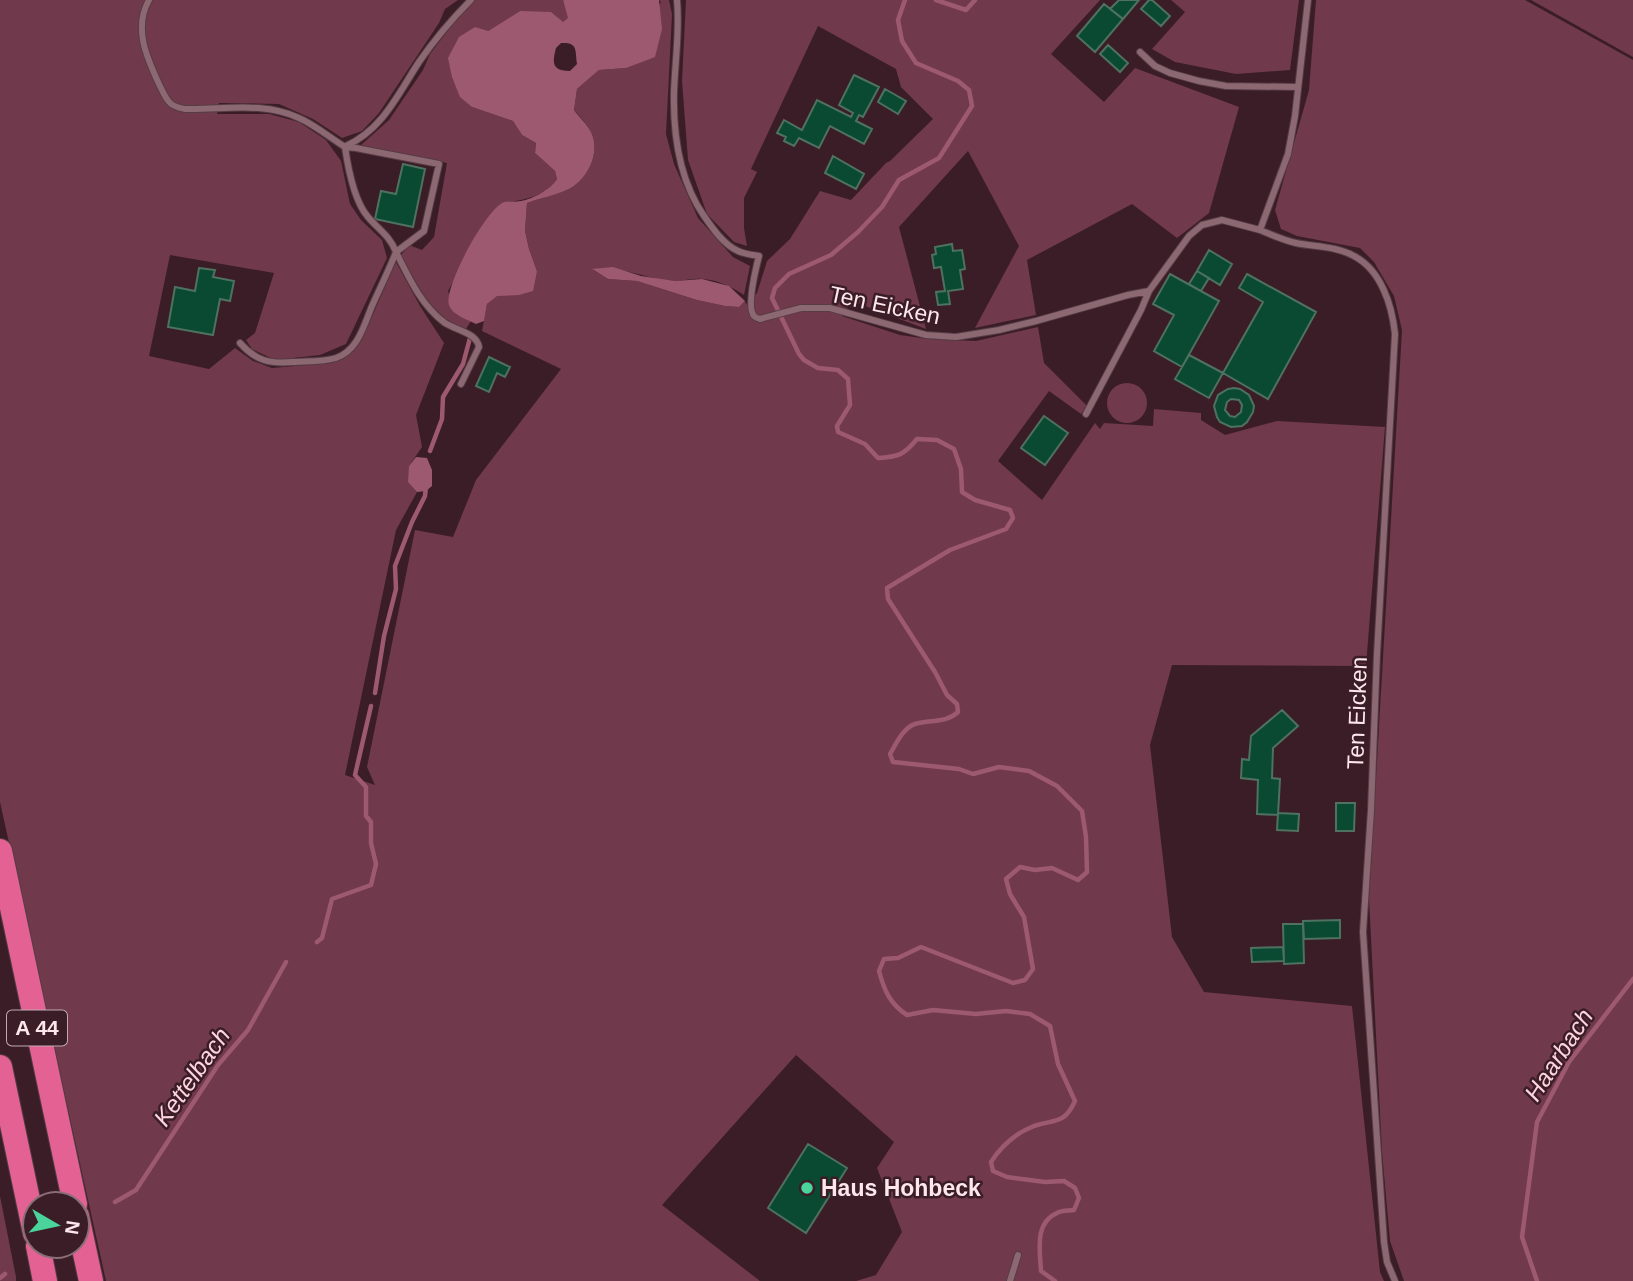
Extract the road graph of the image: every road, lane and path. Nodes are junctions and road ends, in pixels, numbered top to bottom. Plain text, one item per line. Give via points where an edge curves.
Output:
1 (149, 0) edge
2 (471, 0) edge
3 (677, 0) edge
4 (1308, 0) edge
5 (1140, 52) dead end
6 (1298, 87) junction
7 (345, 147) junction
8 (1260, 230) junction
9 (396, 251) junction
10 (1149, 291) junction
11 (240, 343) dead end
12 (461, 384) dead end
13 (1086, 414) dead end
14 (0, 851) edge
15 (0, 1067) edge
16 (26, 1190) edge
17 (72, 1190) edge
18 (1018, 1255) dead end
19 (41, 1260) edge
20 (86, 1260) edge
21 (45, 1281) edge
22 (91, 1281) edge
23 (1010, 1281) edge
24 (1395, 1281) edge

1 - 7 lane via 142,15 142,38 170,104 185,109 284,112
2 - 7 lane via 450,20 382,119
3 - 10 lane, Ten Eicken via 674,119 683,175 702,213 722,239 737,251 759,257 752,296 755,316 760,319 801,308 830,308 926,335 956,337
4 - 6 lane
5 - 6 lane via 1155,66 1199,81
6 - 8 lane via 1288,154
7 - 9 lane via 358,200
7 - 9 lane via 439,164 424,231
8 - 10 lane, Ten Eicken via 1222,220 1202,225
8 - 24 lane, Ten Eicken via 1361,260 1381,284 1393,317 1395,353 1363,932 1384,1242
9 - 11 lane via 364,328 337,358 279,364 267,362
9 - 12 lane via 426,304 448,324 479,341
10 - 13 lane, Ten Eicken
14 - 17 highway, A 44
15 - 16 highway, A 44
18 - 23 lane
19 - 21 highway
20 - 22 highway

